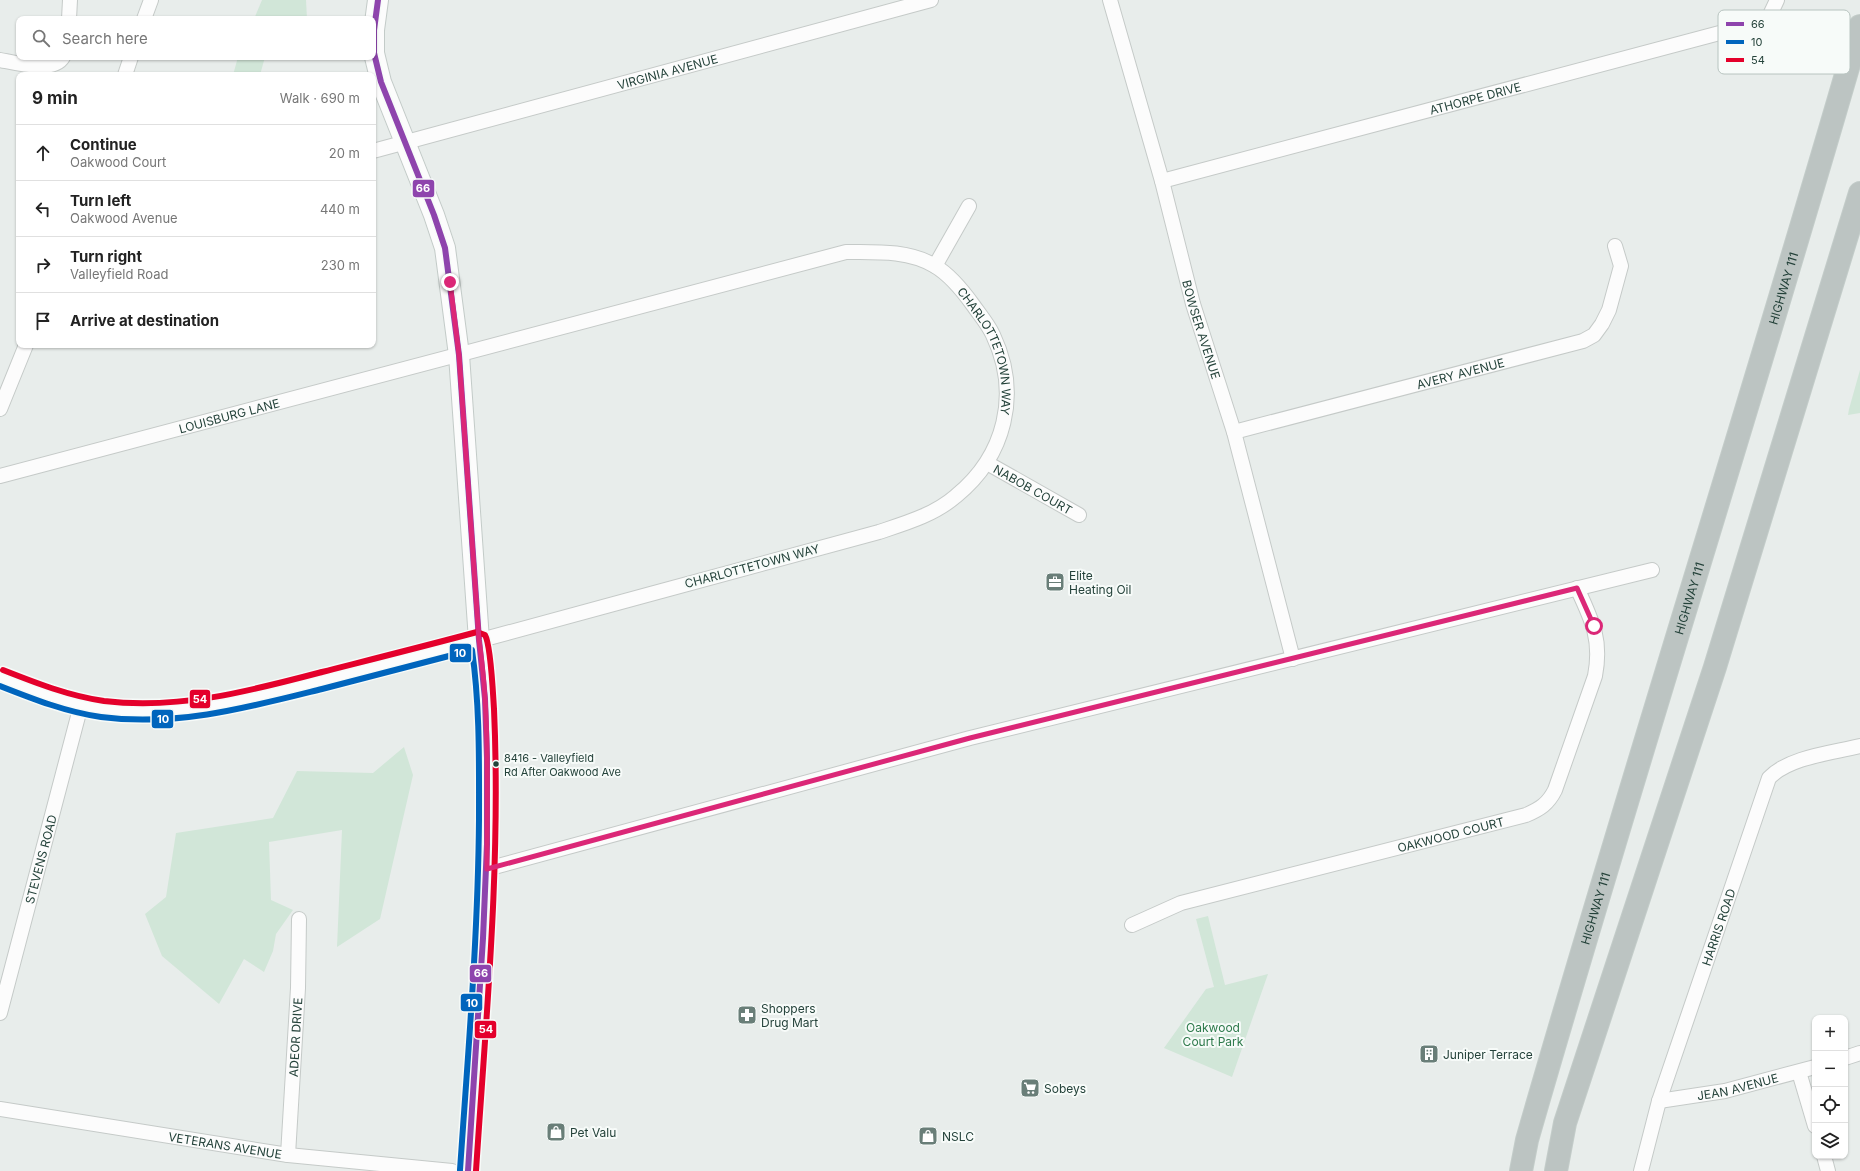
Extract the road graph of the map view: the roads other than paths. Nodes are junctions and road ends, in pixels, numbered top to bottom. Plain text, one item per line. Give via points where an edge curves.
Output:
1 (70, 0) edge
2 (151, 0) edge
3 (378, 0) edge
4 (930, 0) edge
5 (1110, 0) edge
6 (1777, 0) edge
7 (1772, 10) edge
8 (69, 16) edge
9 (145, 16) edge
10 (376, 16) edge
11 (1860, 26) edge
12 (1718, 33) edge
13 (0, 60) edge
14 (61, 60) edge
15 (130, 60) edge
16 (375, 60) edge
17 (1850, 61) edge
18 (126, 72) edge
19 (1846, 74) edge
20 (405, 143) junction
21 (376, 150) edge
22 (1162, 181) junction
23 (1860, 193) edge
24 (969, 206) dead end
25 (1615, 246) dead end
26 (935, 266) junction
27 (25, 348) edge
28 (459, 355) junction
29 (0, 408) edge
30 (1234, 432) junction
31 (987, 463) junction
32 (0, 476) edge
33 (1079, 515) dead end
34 (1652, 570) dead end
35 (1577, 588) junction
36 (479, 640) junction
37 (1293, 659) junction
38 (0, 678) edge
39 (81, 705) junction
40 (1860, 746) edge
41 (487, 869) junction
42 (299, 919) dead end
43 (1132, 925) dead end
44 (0, 1013) edge
45 (1860, 1053) edge
46 (1848, 1057) edge
47 (1812, 1068) edge
48 (1799, 1072) junction
49 (1660, 1101) junction
50 (0, 1109) edge
51 (1814, 1123) edge
52 (1527, 1140) junction
53 (288, 1155) junction
54 (1825, 1159) edge
55 (452, 1171) edge
56 (468, 1171) edge
57 (1511, 1171) edge
58 (1521, 1171) edge
59 (1556, 1171) edge
60 (1641, 1171) edge
61 (1828, 1171) edge

1 - 8 street
2 - 9 street
3 - 10 street
4 - 20 street, VIRGINIA AVENUE
5 - 22 street, BOWSER AVENUE
6 - 7 street, ATHORPE DRIVE
11 - 17 highway, HIGHWAY 111
12 - 22 street, ATHORPE DRIVE
13 - 14 street via 49,67
15 - 18 street
16 - 20 street via 380,82
19 - 52 highway, HIGHWAY 111 via 1580,954
20 - 21 street, VIRGINIA AVENUE
20 - 28 street via 445,248
22 - 30 street, BOWSER AVENUE via 1193,304
23 - 59 highway via 1715,667 1565,1123
24 - 26 street
25 - 30 street, AVERY AVENUE via 1621,266 1609,310 1594,335 1583,341
26 - 28 street, CHARLOTTETOWN WAY via 911,256 846,252
26 - 31 street, CHARLOTTETOWN WAY via 953,281 983,318 1002,356 1007,393 1004,423 999,441
27 - 29 street
28 - 32 street, LOUISBURG LANE
28 - 36 street
30 - 37 street, BOWSER AVENUE
31 - 33 street, NABOB COURT
31 - 36 street, CHARLOTTETOWN WAY via 956,497 912,521
34 - 35 street
35 - 37 street
35 - 43 street, OAKWOOD COURT via 1594,626 1598,641 1598,659 1595,676 1555,790 1543,807 1526,815 1181,903
36 - 39 street, CHARLOTTETOWN WAY via 296,688 212,707 138,712
36 - 41 street via 487,762
37 - 41 street via 970,738
38 - 39 street, CHARLOTTETOWN WAY via 41,694
39 - 44 street, STEVENS ROAD
40 - 49 street, HARRIS ROAD via 1797,762 1776,771 1768,778
41 - 56 street
42 - 53 street, ADEOR DRIVE via 298,988
45 - 46 street
47 - 48 street, JEAN AVENUE
48 - 49 street, JEAN AVENUE via 1725,1091
48 - 51 street
49 - 60 street, HARRIS ROAD
50 - 53 street, VETERANS AVENUE
52 - 57 highway
52 - 58 highway, HIGHWAY 111
53 - 55 street, VETERANS AVENUE
54 - 61 street

